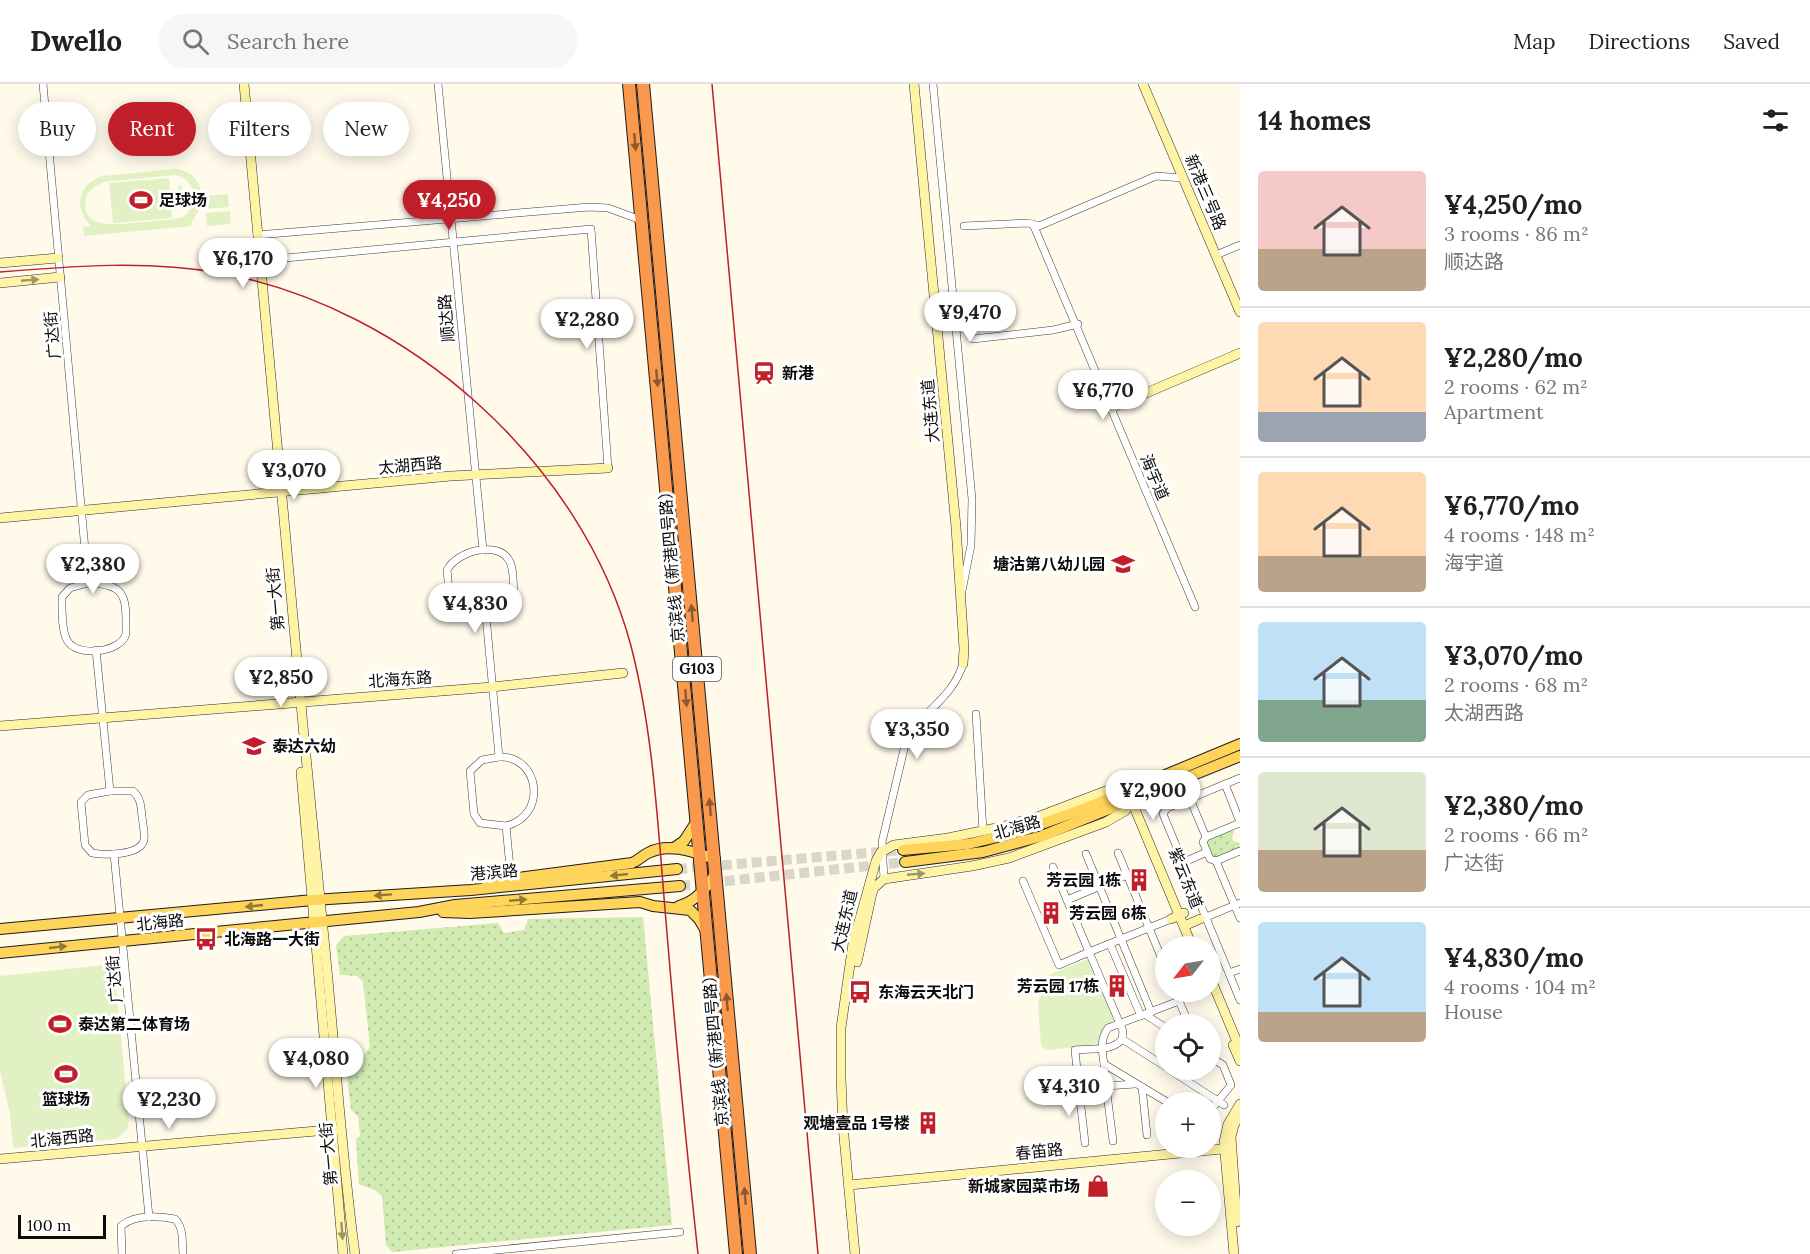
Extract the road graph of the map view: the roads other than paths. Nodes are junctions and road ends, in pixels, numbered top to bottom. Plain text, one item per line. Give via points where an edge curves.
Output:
1 (43, 84) edge
2 (238, 84) edge
3 (244, 84) edge
4 (436, 84) edge
5 (629, 84) edge
6 (643, 84) edge
7 (914, 84) edge
8 (933, 84) edge
9 (1143, 84) edge
10 (1150, 84) edge
11 (1183, 178) junction
12 (449, 219) junction
13 (642, 221) junction
14 (1035, 225) junction
15 (964, 226) dead end
16 (257, 236) junction
17 (451, 242) junction
18 (1240, 245) edge
19 (1218, 254) junction
20 (58, 258) junction
21 (257, 260) junction
22 (0, 263) edge
23 (60, 277) junction
24 (0, 283) edge
25 (1240, 300) edge
26 (1240, 312) edge
27 (1077, 325) junction
28 (973, 339) dead end
29 (1240, 355) edge
30 (1112, 409) junction
31 (608, 466) joint
32 (473, 473) junction
33 (278, 490) junction
34 (82, 508) junction
35 (0, 515) edge
36 (480, 550) junction
37 (88, 583) junction
38 (960, 599) junction
39 (1196, 607) dead end
40 (486, 616) junction
41 (96, 650) junction
42 (963, 664) joint
43 (623, 672) dead end
44 (492, 687) junction
45 (297, 701) junction
46 (976, 714) dead end
47 (103, 717) junction
48 (0, 726) edge
49 (1240, 744) edge
50 (1240, 756) edge
51 (499, 757) junction
52 (1240, 778) edge
53 (1225, 784) junction
54 (110, 791) junction
55 (1132, 794) junction
56 (1190, 799) junction
57 (697, 821) junction
58 (1240, 822) edge
59 (506, 826) junction
60 (982, 831) junction
61 (1206, 837) junction
62 (674, 848) junction
63 (884, 850) junction
64 (903, 850) tunnel mouth
65 (1240, 851) edge
66 (1207, 852) junction
67 (114, 854) junction
68 (700, 854) junction
69 (1086, 854) dead end
70 (1118, 854) dead end
71 (715, 859) junction
72 (1216, 861) junction
73 (904, 862) tunnel mouth
74 (1184, 862) junction
75 (1053, 867) dead end
76 (677, 869) tunnel mouth
77 (716, 873) junction
78 (1127, 875) junction
79 (511, 878) junction
80 (886, 878) junction
81 (1023, 881) dead end
82 (680, 886) tunnel mouth
83 (1099, 886) junction
84 (704, 891) junction
85 (419, 892) junction
86 (316, 900) junction
87 (1067, 900) junction
88 (1237, 904) edge
89 (672, 907) junction
90 (419, 912) junction
91 (1178, 916) junction
92 (122, 918) junction
93 (1203, 918) junction
94 (1240, 918) edge
95 (319, 921) junction
96 (1186, 925) junction
97 (1149, 928) junction
98 (0, 929) edge
99 (707, 934) junction
100 (1189, 936) edge
101 (1192, 936) edge
102 (1121, 939) junction
103 (124, 941) junction
104 (1155, 942) edge
105 (1110, 944) junction
106 (1089, 952) junction
107 (0, 953) edge
108 (1240, 969) edge
109 (1229, 973) junction
110 (1240, 1000) edge
111 (1176, 1002) edge
112 (1215, 1002) edge
113 (1220, 1002) edge
114 (1146, 1014) junction
115 (1155, 1020) edge
116 (1120, 1024) junction
117 (1122, 1039) junction
118 (1102, 1047) junction
119 (1240, 1049) edge
120 (1155, 1060) edge
121 (1240, 1061) edge
122 (1104, 1064) junction
123 (1221, 1064) edge
124 (1185, 1080) edge
125 (1139, 1085) junction
126 (1106, 1086) junction
127 (1078, 1089) junction
128 (1204, 1092) edge
129 (1155, 1095) edge
130 (1221, 1103) edge
131 (1240, 1104) edge
132 (1240, 1114) edge
133 (337, 1129) junction
134 (1147, 1135) dead end
135 (1113, 1141) dead end
136 (1085, 1143) dead end
137 (143, 1145) junction
138 (1228, 1151) junction
139 (0, 1159) edge
140 (852, 1188) junction
141 (149, 1217) junction
142 (680, 1233) dead end
143 (543, 1250) edge
144 (122, 1254) edge
145 (183, 1254) edge
146 (343, 1254) edge
147 (355, 1254) edge
148 (456, 1254) edge
149 (736, 1254) edge
150 (750, 1254) edge
151 (855, 1254) edge
152 (860, 1254) edge
153 (1234, 1254) edge
154 (1239, 1254) edge

1 - 20 street, 广达街
2 - 21 main road, 第一大街
3 - 16 main road, 第一大街
4 - 12 street, 顺达路
5 -> 13 highway, 京滨线（新港四号路） / G103
71 -> 6 highway, 京滨线（新港四号路） / G103
7 - 38 main road, 大连东道
8 - 38 street via 972,509 971,545
9 - 11 main road, 新港三号路
10 - 19 main road, 新港三号路
11 - 14 street via 1156,176 1059,219
11 - 19 main road, 新港三号路
12 - 13 street via 589,207 608,208
12 - 16 street
12 - 17 street, 顺达路
13 -> 57 highway, 京滨线（新港四号路） / G103
14 - 15 street
14 - 27 street, 海宇道
16 - 21 main road, 第一大街
17 - 21 street
17 - 31 street via 591,229
17 - 32 street, 顺达路
18 - 19 street
19 - 25 main road, 新港三号路
19 - 26 main road, 新港三号路
20 - 22 main road
20 - 23 street, 广达街
21 - 33 main road, 第一大街
24 -> 23 main road
23 - 34 street, 广达街
27 - 28 street
27 - 30 street, 海宇道
29 - 30 main road
30 - 39 street, 海宇道
31 - 32 main road, 太湖西路
32 - 33 main road, 太湖西路
32 - 36 street, 顺达路
33 - 34 main road, 太湖西路
33 - 45 main road, 第一大街
34 - 35 main road, 太湖西路
34 - 37 street, 广达街
36 - 40 street via 504,555 511,563 514,596 510,609
36 - 40 street via 457,557 447,570 456,612 463,617
37 - 41 street via 70,588 62,597 65,633 71,645
37 - 41 street via 116,586 123,599 124,639 116,646
38 - 42 main road, 大连东道
40 - 44 street
41 - 47 street
42 - 63 street via 963,674 955,689 910,740
43 - 44 main road, 北海东路
44 - 45 main road, 北海东路
44 - 51 street
45 - 47 main road, 北海东路
45 - 86 main road, 第一大街
46 - 60 street
47 - 48 main road, 北海东路
47 - 54 street
49 - 55 main road
50 - 55 main road
51 - 59 street via 519,761 529,772 534,794 534,803 524,817
51 - 59 street via 482,760 470,771 474,814 480,823
52 - 53 street
53 - 56 street
53 - 58 street
54 - 67 street via 88,795 80,808 86,848 92,853
54 - 67 street via 133,791 138,795 144,839 136,850
55 - 60 main road via 1112,789 1040,816
55 - 64 main road, 北海路 via 1005,836 948,847
55 - 73 main road, 北海路 via 1060,830 1022,842 983,852
80 -> 55 main road via 1009,858 1116,817 1129,807
55 - 91 main road, 紫云东道
56 - 61 street
56 - 74 street via 1167,808 1163,814
57 - 62 main road via 684,841
57 - 68 highway, 京滨线（新港四号路） / G103
58 - 61 street
59 - 79 street
60 - 63 main road via 894,845
61 - 66 street via 1203,842
62 - 68 main road
62 - 79 main road via 649,852 632,862
63 - 80 street
63 - 140 main road, 大连东道 via 871,874 857,926 842,1028 841,1079
65 - 72 street
66 - 72 street
66 - 74 street
67 - 92 street, 广达街
68 - 71 main road
68 - 84 highway, 京滨线（新港四号路） / G103
69 - 83 street
70 - 78 street
71 - 77 highway, 京滨线（新港四号路） / G103
72 - 88 street
74 - 93 street
75 - 87 street
76 -> 85 main road, 港滨路
77 - 84 main road
150 -> 77 highway, 京滨线（新港四号路） / G103
78 - 83 street
78 - 97 street
79 - 85 main road
80 - 140 main road, 大连东道 via 874,888 870,900 849,1014 846,1079
81 - 106 street via 1059,965
90 -> 82 main road via 455,905
83 - 87 street
83 - 102 street
84 - 89 main road via 691,902
84 - 99 highway, 京滨线（新港四号路） / G103
85 -> 86 main road, 港滨路
86 -> 92 main road, 北海路
86 - 95 main road, 第一大街
87 - 106 street
88 - 93 street
88 - 94 street
89 - 90 main road via 640,902 470,913
89 - 99 main road via 690,910
90 - 95 main road, 北海路
91 - 96 main road, 紫云东道
91 - 97 street
92 - 98 main road, 北海路
92 - 103 street, 广达街
93 - 96 main road
93 - 109 street
95 - 103 main road, 北海路
95 - 133 main road, 第一大街
96 - 100 main road, 紫云东道
96 - 101 main road, 紫云东道
97 - 102 street
97 - 104 street
99 - 149 highway, 京滨线（新港四号路） / G103
102 - 105 street
102 - 114 street
107 -> 103 main road, 北海路
103 - 137 street, 广达街
105 - 106 street
105 - 114 street
106 - 116 street
108 - 109 street
109 - 110 street
111 - 114 street
112 - 121 main road
113 - 119 main road
114 - 115 street
114 - 116 street
116 - 117 street
116 - 118 street via 1108,1028
117 - 118 street via 1115,1047
117 - 120 street
118 - 122 street
118 - 127 street via 1075,1050
122 - 125 street
122 - 126 street
123 - 130 street via 1231,1085
124 - 128 street
125 - 126 street
125 - 129 street
125 - 134 street
126 - 127 street
126 - 135 street
127 - 136 street
131 - 138 main road via 1228,1124
132 - 138 main road
133 - 137 main road, 北海西路
133 -> 146 main road, 第一大街
133 - 147 main road, 第一大街
137 - 139 main road, 北海西路
137 - 141 street, 广达街
138 - 140 main road, 春笛路
138 - 153 main road
138 - 154 main road
140 - 151 main road, 大连东道
140 - 152 main road, 大连东道
141 - 144 street via 121,1226
141 - 145 street via 176,1219
142 - 143 street
143 - 148 street

